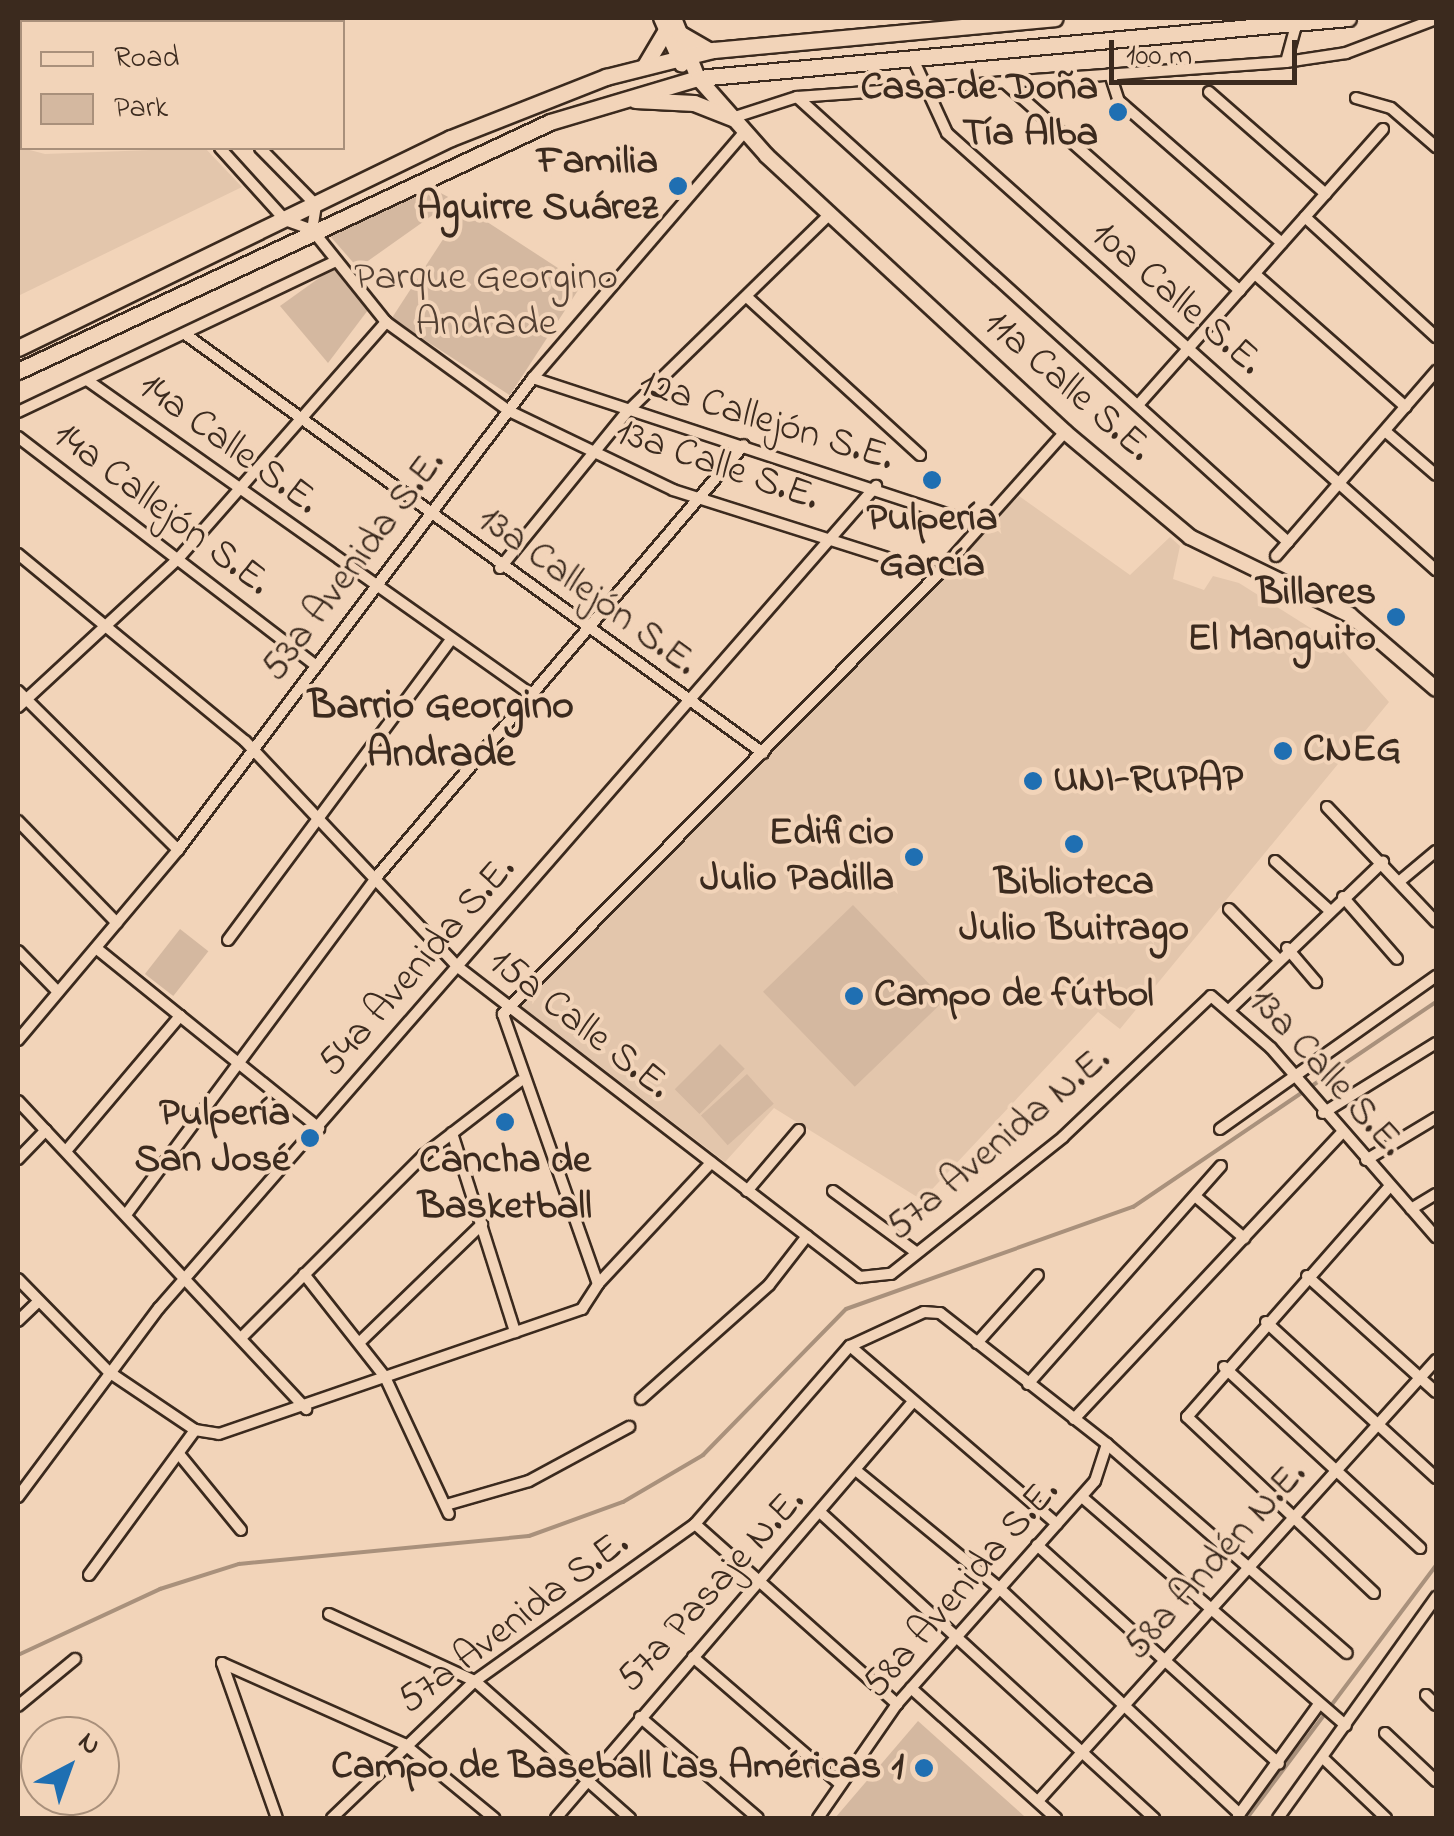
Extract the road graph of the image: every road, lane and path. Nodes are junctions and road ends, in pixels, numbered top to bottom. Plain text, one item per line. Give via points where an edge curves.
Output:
1 (1055, 18) edge
2 (1348, 18) edge
3 (1436, 19) edge
4 (948, 21) edge
5 (672, 23) edge
6 (1296, 23) edge
7 (713, 50) junction
8 (906, 52) junction
9 (683, 58) junction
10 (1286, 62) junction
11 (644, 68) junction
12 (1110, 74) junction
13 (698, 78) junction
14 (1004, 82) junction
15 (928, 86) junction
16 (1209, 92) dead end
17 (796, 96) junction
18 (1356, 98) dead end
19 (616, 100) junction
20 (732, 118) junction
21 (1383, 129) dead end
22 (744, 133) junction
23 (1436, 147) edge
24 (222, 150) edge
25 (262, 150) edge
26 (1326, 194) junction
27 (316, 205) junction
28 (828, 216) junction
29 (1305, 217) junction
30 (285, 220) junction
31 (312, 230) junction
32 (1282, 243) junction
33 (336, 260) junction
34 (1255, 274) junction
35 (1240, 291) junction
36 (748, 298) junction
37 (386, 322) junction
38 (185, 334) junction
39 (1436, 337) edge
40 (18, 348) edge
41 (1188, 350) junction
42 (18, 371) edge
43 (533, 378) junction
44 (1434, 378) edge
45 (87, 380) junction
46 (1138, 405) junction
47 (1406, 407) junction
48 (509, 411) junction
49 (18, 412) edge
50 (626, 412) junction
51 (301, 422) junction
52 (1385, 431) junction
53 (1065, 432) junction
54 (18, 438) edge
55 (744, 445) junction
56 (589, 454) junction
57 (920, 456) dead end
58 (1436, 475) edge
59 (1339, 484) junction
60 (876, 486) junction
61 (238, 490) junction
62 (700, 495) junction
63 (428, 515) junction
64 (980, 525) junction
65 (831, 537) junction
66 (1288, 542) junction
67 (18, 554) edge
68 (1276, 556) dead end
69 (177, 560) junction
70 (500, 568) junction
71 (1436, 570) edge
72 (938, 574) junction
73 (374, 588) junction
74 (106, 628) junction
75 (587, 628) junction
76 (450, 641) junction
77 (316, 666) junction
78 (1434, 681) edge
79 (532, 696) junction
80 (20, 699) edge
81 (686, 700) junction
82 (254, 750) junction
83 (763, 752) junction
84 (1327, 807) dead end
85 (322, 816) junction
86 (18, 821) edge
87 (178, 850) junction
88 (1436, 851) edge
89 (1275, 861) dead end
90 (1382, 862) junction
91 (379, 874) junction
92 (1400, 881) junction
93 (1343, 898) junction
94 (1229, 909) dead end
95 (1330, 910) junction
96 (1436, 922) edge
97 (116, 923) junction
98 (228, 940) dead end
99 (96, 948) junction
100 (1287, 948) junction
101 (18, 951) edge
102 (1276, 956) junction
103 (1397, 959) dead end
104 (458, 967) junction
105 (1436, 976) edge
106 (1316, 982) dead end
107 (58, 992) junction
108 (1211, 996) joint
109 (507, 1008) junction
110 (1229, 1010) junction
111 (180, 1016) junction
112 (18, 1040) edge
113 (1436, 1042) edge
114 (240, 1055) junction
115 (1289, 1073) junction
116 (520, 1081) junction
117 (18, 1101) edge
118 (1323, 1113) junction
119 (1436, 1118) edge
120 (320, 1128) junction
121 (1220, 1129) dead end
122 (46, 1130) junction
123 (800, 1130) dead end
124 (452, 1133) junction
125 (1341, 1134) junction
126 (66, 1151) junction
127 (18, 1159) edge
128 (1366, 1160) junction
129 (711, 1163) junction
130 (1222, 1166) dead end
131 (1389, 1187) junction
132 (747, 1191) junction
133 (833, 1191) dead end
134 (1436, 1194) edge
135 (1196, 1196) junction
136 (1411, 1210) junction
137 (128, 1212) junction
138 (482, 1224) junction
139 (807, 1236) junction
140 (1436, 1237) edge
141 (1244, 1238) junction
142 (918, 1253) junction
143 (304, 1274) junction
144 (1038, 1275) dead end
145 (860, 1276) joint
146 (1307, 1276) junction
147 (18, 1279) edge
148 (188, 1279) junction
149 (598, 1284) junction
150 (38, 1302) junction
151 (18, 1321) edge
152 (1266, 1322) junction
153 (515, 1332) junction
154 (241, 1338) junction
155 (360, 1342) junction
156 (977, 1343) junction
157 (850, 1346) junction
158 (1436, 1360) edge
159 (1224, 1368) junction
160 (109, 1372) junction
161 (1420, 1376) junction
162 (385, 1377) junction
163 (1028, 1384) junction
164 (1436, 1392) edge
165 (641, 1399) dead end
166 (912, 1404) junction
167 (306, 1410) junction
168 (1074, 1419) junction
169 (1377, 1423) junction
170 (629, 1426) dead end
171 (195, 1430) junction
172 (1108, 1444) junction
173 (179, 1454) junction
174 (858, 1472) junction
175 (1335, 1473) junction
176 (1436, 1478) edge
177 (18, 1497) edge
178 (1082, 1497) junction
179 (821, 1513) junction
180 (1290, 1519) junction
181 (695, 1524) junction
182 (1057, 1524) junction
183 (240, 1530) dead end
184 (1037, 1546) junction
185 (1420, 1548) dead end
186 (1246, 1564) junction
187 (89, 1575) dead end
188 (760, 1582) junction
189 (999, 1588) junction
190 (1374, 1593) dead end
191 (1436, 1596) edge
192 (1212, 1612) junction
193 (329, 1614) dead end
194 (959, 1633) junction
195 (1346, 1654) dead end
196 (693, 1658) junction
197 (76, 1659) dead end
198 (1167, 1661) junction
199 (475, 1681) junction
200 (911, 1688) junction
201 (1426, 1695) dead end
202 (897, 1704) junction
203 (1321, 1705) junction
204 (1436, 1705) edge
205 (18, 1706) edge
206 (1122, 1710) junction
207 (640, 1717) junction
208 (1341, 1722) junction
209 (1385, 1733) dead end
210 (404, 1744) junction
211 (1081, 1754) junction
212 (1323, 1758) junction
213 (1279, 1764) junction
214 (587, 1781) junction
215 (1436, 1781) edge
216 (840, 1784) junction
217 (1038, 1801) junction
218 (341, 1816) edge
219 (1238, 1816) edge
220 (1285, 1816) edge
221 (277, 1818) edge
222 (494, 1818) edge
223 (556, 1818) edge
224 (630, 1818) edge
225 (758, 1818) edge
226 (820, 1818) edge
227 (1056, 1818) edge
228 (1154, 1818) edge
229 (1386, 1818) edge

1 - 4 main road
2 - 6 main road
3 - 10 street via 1346,52
4 - 7 main road
5 - 7 main road
5 - 9 street, 11a Calle S.E.
5 - 11 main road
6 - 8 main road
6 - 10 street
7 - 9 main road
8 - 13 main road
8 - 15 street, 10a Calle S.E.
9 - 11 main road
9 - 13 street, 11a Calle S.E.
10 - 12 street
11 - 27 main road via 542,98
12 - 14 street
12 - 32 street via 1119,101
13 - 19 main road
13 - 20 street, 11a Calle S.E.
14 - 15 street
14 - 35 street
15 - 17 street
15 - 41 street, 10a Calle S.E. via 947,132
16 - 26 street
17 - 20 street
17 - 46 street
18 - 23 street via 1390,108
19 - 20 main road via 694,103
19 - 31 main road
20 - 22 street, 11a Calle S.E.
21 - 26 street
22 - 28 street, 11a Calle S.E.
22 - 43 street, 53a Avenida S.E.
24 - 30 street
25 - 27 street
26 - 29 street
27 - 30 main road
27 - 31 street
28 - 36 street
28 - 53 street, 11a Calle S.E.
29 - 32 street
29 - 39 street
30 - 31 street
30 - 40 main road
31 - 33 street, 13a Calle S.E.
31 - 42 main road
32 - 34 street
33 - 37 street, 13a Calle S.E.
33 - 38 street
34 - 35 street
34 - 47 street
35 - 41 street
36 - 50 street
36 - 57 street
37 - 48 street, 13a Calle S.E.
37 - 51 street
38 - 45 street
38 - 51 street, 13a Callejón S.E.
41 - 46 street
41 - 59 street, 10a Calle S.E.
43 - 48 street, 53a Avenida S.E.
43 - 50 street, 12a Callejón S.E.
44 - 47 street
45 - 49 street
45 - 61 street, 14a Calle S.E.
46 - 66 street
47 - 52 street
48 - 56 street, 13a Calle S.E.
48 - 63 street, 53a Avenida S.E.
50 - 55 street, 12a Callejón S.E.
50 - 56 street
51 - 61 street
51 - 63 street, 13a Callejón S.E.
52 - 58 street
52 - 59 street
53 - 64 street
53 - 78 street, 11a Calle S.E. via 1190,537 1350,615
54 - 69 street, 14a Callejón S.E.
55 - 60 street, 12a Callejón S.E.
55 - 62 street
56 - 62 street, 13a Calle S.E.
56 - 70 street
59 - 66 street
59 - 71 street, 10a Calle S.E.
60 - 64 street, 12a Callejón S.E.
60 - 65 street, 54a Avenida S.E.
61 - 69 street
61 - 73 street, 14a Calle S.E.
62 - 65 street, 13a Calle S.E.
62 - 75 street
63 - 70 street, 13a Callejón S.E.
63 - 73 street, 53a Avenida S.E.
64 - 72 street
65 - 72 street, 13a Calle S.E.
65 - 81 street, 54a Avenida S.E.
66 - 68 street
67 - 74 street, 15a Calle S.E.
69 - 74 street
69 - 77 street, 14a Callejón S.E.
70 - 75 street, 13a Callejón S.E.
72 - 83 street
73 - 76 street, 14a Calle S.E.
73 - 77 street, 53a Avenida S.E.
74 - 80 street
74 - 82 street, 15a Calle S.E.
75 - 79 street
75 - 81 street, 13a Callejón S.E.
76 - 79 street, 14a Calle S.E.
76 - 85 street
77 - 82 street, 53a Avenida S.E.
79 - 91 street
80 - 87 street
81 - 83 street, 13a Callejón S.E.
81 - 104 street, 54a Avenida S.E.
82 - 85 street, 15a Calle S.E.
82 - 87 street, 53a Avenida S.E.
83 - 109 street
84 - 90 street
85 - 91 street, 15a Calle S.E.
85 - 98 street
86 - 97 street
87 - 97 street, 53a Avenida S.E.
88 - 92 street
89 - 95 street
90 - 92 street
90 - 93 street
91 - 104 street, 15a Calle S.E.
91 - 114 street
92 - 96 street
93 - 95 street
93 - 103 street
94 - 102 street
95 - 100 street
97 - 99 street, 53a Avenida S.E.
99 - 107 street, 53a Avenida S.E.
99 - 111 street
100 - 102 street
100 - 106 street
101 - 107 street
102 - 110 street
104 - 109 street, 15a Calle S.E.
104 - 120 street, 54a Avenida S.E.
105 - 115 street
107 - 112 street, 53a Avenida S.E.
108 - 110 street, 13a Calle S.E.
108 - 142 street, 57a Avenida N.E. via 1063,1137
109 - 116 street
109 - 129 street, 15a Calle S.E.
110 - 115 street, 13a Calle S.E.
111 - 114 street
111 - 126 street
113 - 118 street
114 - 120 street
114 - 137 street
115 - 118 street, 13a Calle S.E.
115 - 121 street
116 - 124 street
116 - 149 street
117 - 122 street
118 - 125 street, 13a Calle S.E.
119 - 128 street
120 - 148 street, 54a Avenida S.E.
122 - 126 street
122 - 127 street
123 - 132 street
124 - 138 street
124 - 143 street
125 - 128 street, 13a Calle S.E.
125 - 141 street
126 - 137 street
128 - 131 street, 13a Calle S.E.
129 - 132 street, 15a Calle S.E.
129 - 149 street
130 - 135 street
131 - 136 street, 13a Calle S.E.
131 - 146 street
132 - 139 street, 15a Calle S.E.
133 - 142 street
134 - 136 street
135 - 141 street
135 - 163 street
136 - 140 street, 13a Calle S.E.
137 - 148 street
138 - 153 street
138 - 155 street
139 - 145 street, 15a Calle S.E.
139 - 165 street via 769,1285
141 - 168 street
142 - 145 street, 57a Avenida N.E. via 891,1274
143 - 154 street
143 - 155 street
144 - 156 street
146 - 152 street
146 - 161 street
147 - 150 street
148 - 154 street
148 - 160 street, 54a Avenida S.E.
149 - 153 street via 582,1309
150 - 151 street
150 - 160 street
152 - 159 street
152 - 169 street
153 - 162 street
154 - 167 street
155 - 162 street
156 - 157 street via 924,1312
156 - 163 street
157 - 166 street
157 - 181 street
158 - 161 street, 58a Andén N.E.
159 - 175 street
159 - 180 street via 1190,1426
160 - 171 street
160 - 177 street, 54a Avenida S.E.
161 - 164 street
161 - 169 street, 58a Andén N.E.
162 - 167 street
162 - 170 street via 448,1510 529,1481
163 - 168 street
166 - 174 street, 57a Pasaje N.E.
166 - 182 street
167 - 171 street via 219,1434
168 - 172 street
169 - 175 street, 58a Andén N.E.
169 - 176 street
171 - 173 street
172 - 178 street, 58a Avenida S.E.
172 - 186 street
173 - 183 street
173 - 187 street
174 - 179 street, 57a Pasaje N.E.
174 - 189 street
175 - 180 street, 58a Andén N.E.
175 - 185 street
178 - 182 street, 58a Avenida S.E.
178 - 192 street
179 - 188 street, 57a Pasaje N.E.
179 - 194 street
180 - 186 street, 58a Andén N.E.
180 - 190 street
181 - 188 street
181 - 199 street, 57a Avenida S.E.
182 - 184 street, 58a Avenida S.E.
184 - 189 street, 58a Avenida S.E.
184 - 198 street
186 - 192 street, 58a Andén N.E.
186 - 195 street
188 - 196 street, 57a Pasaje N.E.
188 - 202 street
189 - 194 street, 58a Avenida S.E.
189 - 206 street
191 - 208 street
192 - 198 street, 58a Andén N.E.
192 - 203 street
193 - 199 street
194 - 200 street, 58a Avenida S.E.
194 - 211 street via 969,1655
196 - 207 street, 57a Pasaje N.E.
196 - 216 street
197 - 205 street
198 - 206 street, 58a Andén N.E.
198 - 213 street
199 - 210 street, 57a Avenida S.E.
199 - 214 street
200 - 202 street, 58a Avenida S.E.
200 - 217 street
201 - 204 street
202 - 216 street, 58a Avenida S.E.
203 - 208 street
203 - 213 street
206 - 211 street, 58a Andén N.E.
206 - 219 street
207 - 214 street, 57a Pasaje N.E.
207 - 225 street
208 - 212 street
209 - 215 street
210 - 218 street, 57a Avenida S.E.
210 - 221 street via 222,1664
210 - 222 street
211 - 217 street, 58a Andén N.E.
211 - 228 street
212 - 220 street
212 - 229 street
213 - 219 street
214 - 223 street, 57a Pasaje N.E.
214 - 224 street
216 - 226 street, 58a Avenida S.E.
217 - 227 street

